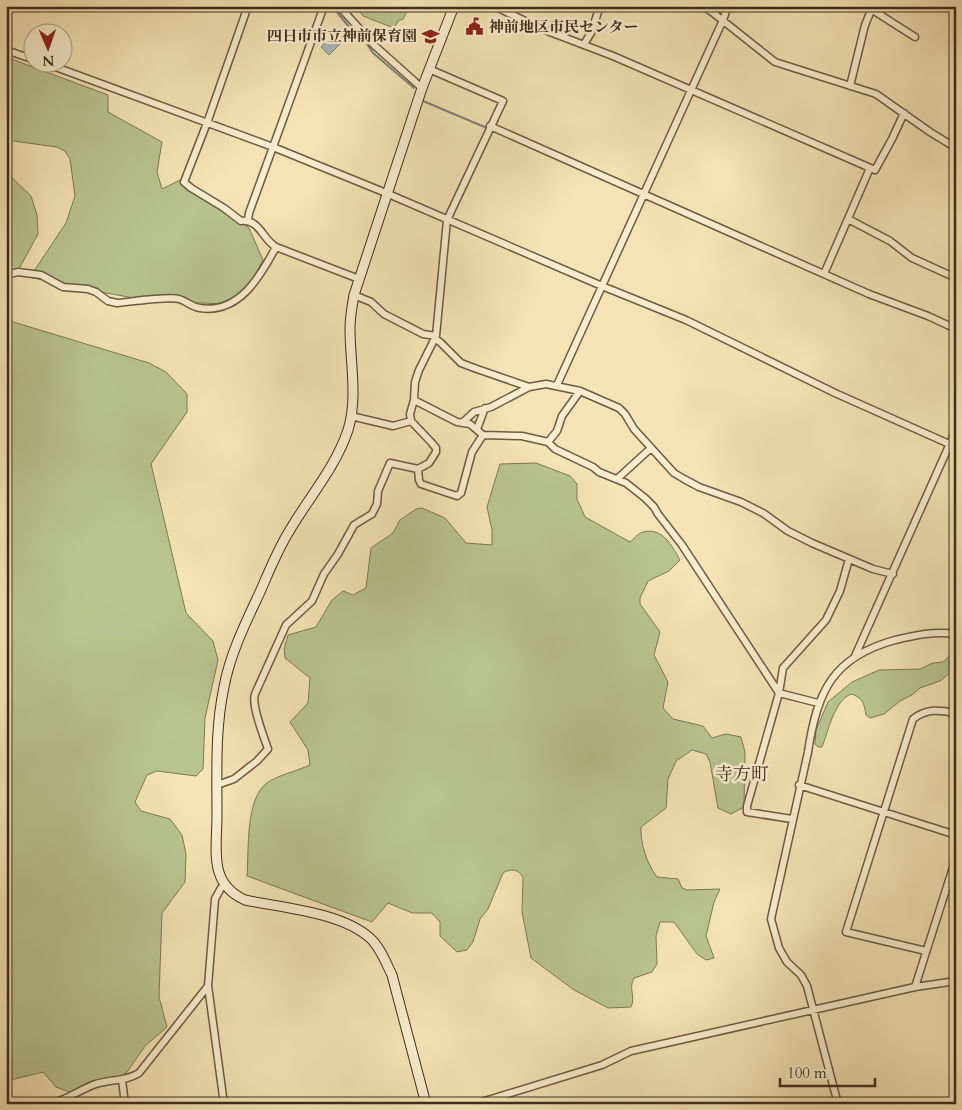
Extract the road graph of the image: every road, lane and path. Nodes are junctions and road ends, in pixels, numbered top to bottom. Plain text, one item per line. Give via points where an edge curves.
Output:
1 (248, 6) edge
2 (324, 6) edge
3 (338, 6) edge
4 (454, 6) edge
5 (494, 6) edge
6 (600, 6) edge
7 (702, 6) edge
8 (728, 6) edge
9 (872, 8) edge
10 (723, 20) junction
11 (915, 37) dead end
12 (584, 44) junction
13 (6, 50) edge
14 (22, 56) edge
15 (429, 69) junction
16 (69, 72) edge
17 (850, 86) junction
18 (422, 88) junction
19 (691, 89) junction
20 (904, 113) junction
21 (206, 123) junction
22 (489, 128) junction
23 (273, 147) junction
24 (956, 148) edge
25 (870, 168) junction
26 (386, 194) junction
27 (643, 194) junction
28 (848, 219) junction
29 (248, 220) junction
30 (447, 220) junction
31 (276, 248) junction
32 (824, 274) junction
33 (6, 275) edge
34 (956, 278) edge
35 (359, 279) junction
36 (602, 286) junction
37 (354, 295) junction
38 (956, 329) edge
39 (435, 338) junction
40 (557, 386) junction
41 (529, 387) junction
42 (580, 391) junction
43 (414, 400) junction
44 (486, 408) junction
45 (351, 416) junction
46 (411, 421) junction
47 (462, 423) junction
48 (476, 429) junction
49 (956, 430) edge
50 (483, 435) junction
51 (548, 442) junction
52 (953, 446) edge
53 (651, 448) junction
54 (418, 469) junction
55 (617, 479) junction
56 (849, 559) junction
57 (893, 574) junction
58 (956, 634) edge
59 (855, 656) junction
60 (779, 693) junction
61 (818, 703) junction
62 (956, 713) edge
63 (217, 785) junction
64 (799, 785) junction
65 (884, 812) junction
66 (792, 819) junction
67 (956, 835) edge
68 (956, 858) edge
69 (225, 886) junction
70 (926, 951) junction
71 (956, 981) edge
72 (208, 986) junction
73 (915, 987) junction
74 (814, 1011) junction
75 (122, 1080) junction
76 (50, 1104) edge
77 (125, 1104) edge
78 (224, 1104) edge
79 (426, 1104) edge
80 (475, 1104) edge
81 (838, 1104) edge

1 - 21 street
2 - 23 street
3 - 18 street via 374,45
4 - 15 street
5 - 12 street via 542,29
6 - 12 street
7 - 10 street
8 - 10 street
9 - 11 street
9 - 17 street
10 - 17 street via 776,62
10 - 19 street
12 - 19 street
13 - 14 street
15 - 18 street
15 - 22 street via 502,101
16 - 21 street
17 - 20 street via 876,94
18 - 26 street
19 - 25 street
19 - 27 street
20 - 24 street
20 - 25 street via 875,170
21 - 23 street
21 - 29 street via 184,182 241,222
22 - 27 street
22 - 30 street
23 - 26 street
23 - 29 street
25 - 28 street
26 - 30 street
26 - 35 street
27 - 32 street
27 - 36 street
28 - 32 street
28 - 34 street via 890,241 912,258
29 - 31 street via 254,222
30 - 36 street
30 - 39 street
31 - 33 street via 244,295 233,303 215,308 198,308 178,298 117,303 88,289 64,287 40,275 18,272
31 - 35 street
32 - 38 street
35 - 37 street
36 - 40 street
36 - 52 street via 686,320
37 - 39 street via 371,302 384,314
37 - 45 street via 350,327
39 - 41 street via 461,362
39 - 43 street via 419,370
40 - 41 street
40 - 42 street
41 - 44 street
42 - 51 street
42 - 53 street via 619,408
43 - 46 street
43 - 47 street
44 - 47 street via 474,412
44 - 48 street
45 - 46 street via 393,426
45 - 63 street via 335,462 281,544 234,652 224,686 217,734
46 - 54 street via 436,448 434,458
47 - 48 street
48 - 50 street
49 - 52 street
50 - 51 street via 522,436
50 - 54 street via 472,452 461,493 457,496 421,484
51 - 55 street
52 - 57 street
53 - 55 street
53 - 56 street via 684,479 741,502 788,531
54 - 63 street via 390,463 372,514 354,525 324,574 312,601 286,625 253,698 268,749 234,779
55 - 60 street via 654,507
56 - 57 street
56 - 60 street via 840,592 826,620 783,668
57 - 59 street
58 - 59 street via 922,633 887,642
59 - 61 street via 843,665
60 - 61 street
60 - 66 street via 746,812
61 - 64 street
62 - 65 street via 936,709 913,719
63 - 69 street via 217,865
64 - 65 street
64 - 66 street
65 - 67 street
65 - 70 street via 846,932
66 - 74 street via 771,918 779,948 786,962 801,975
68 - 70 street
69 - 72 street via 215,898
69 - 79 street via 245,900 331,917 355,926 371,938 392,975
70 - 73 street
71 - 73 street
72 - 75 street via 142,1070
72 - 78 street
73 - 74 street
74 - 80 street via 631,1051 602,1065
74 - 81 street
75 - 76 street via 94,1085
75 - 77 street

